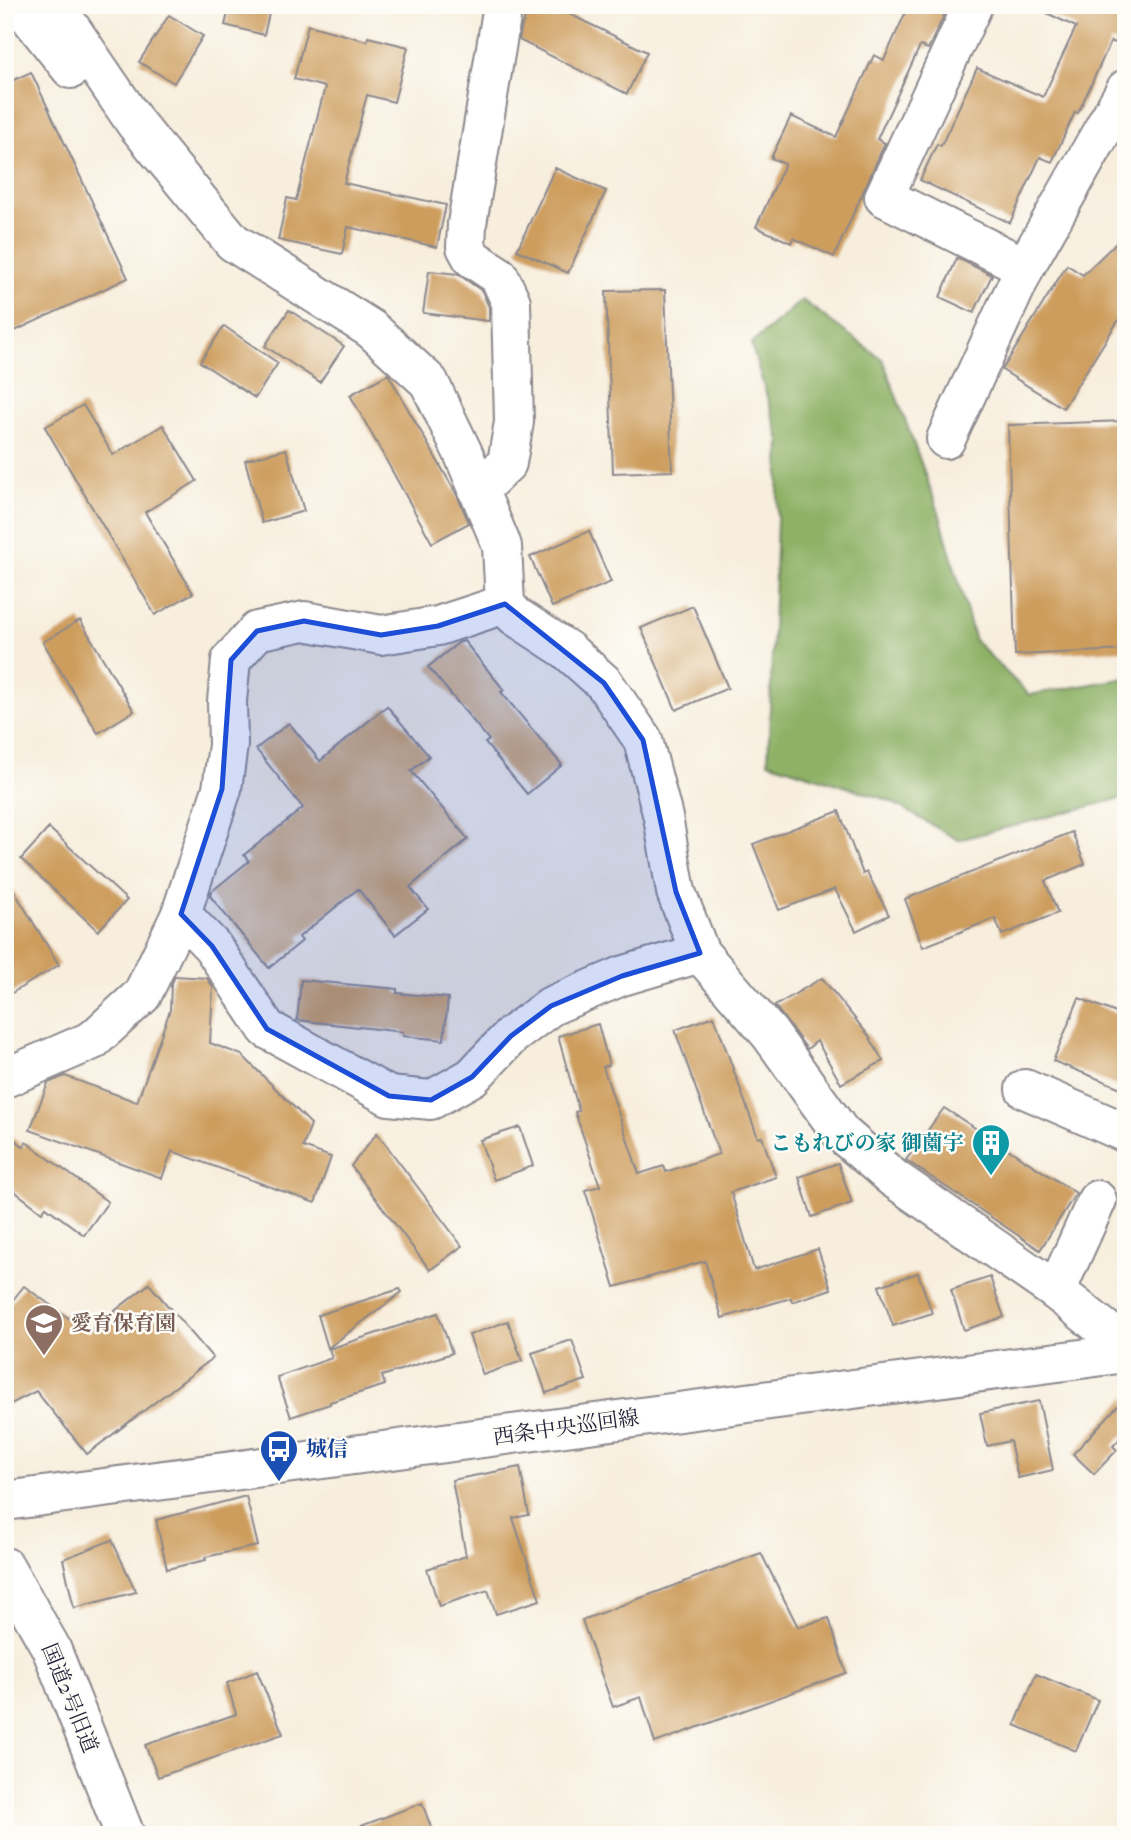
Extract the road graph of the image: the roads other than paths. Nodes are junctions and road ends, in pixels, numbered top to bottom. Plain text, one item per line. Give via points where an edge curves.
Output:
1 (20, 5) edge
2 (55, 5) edge
3 (503, 5) edge
4 (973, 5) edge
5 (1126, 89) edge
6 (156, 148) junction
7 (1025, 267) junction
8 (946, 439) dead end
9 (478, 491) junction
10 (505, 604) junction
11 (181, 915) junction
12 (700, 953) junction
13 (5, 1078) edge
14 (1024, 1089) dead end
15 (1126, 1133) edge
16 (1097, 1200) dead end
17 (1056, 1291) junction
18 (1126, 1346) edge
19 (1126, 1353) edge
20 (5, 1501) edge
21 (5, 1567) edge
22 (125, 1835) edge

1 - 6 street via 120,141
2 - 6 street
3 - 9 street via 466,247 472,258 499,276 511,302 514,422 507,463
4 - 7 street via 884,197
5 - 7 street
6 - 9 street via 233,242 371,328 429,382
7 - 8 street
9 - 10 street via 502,546
10 - 11 street via 438,626 381,635 304,621 257,631 231,660 222,789
10 - 12 street via 604,683 643,740 676,892
11 - 12 street via 212,946 267,1028 389,1096 431,1100 472,1077 510,1036 551,1006 622,976
11 - 13 street via 142,995 93,1040
12 - 17 street via 770,1034 841,1133 893,1178
14 - 15 street
16 - 17 street
17 - 18 street
19 - 20 street, 西条中央巡回線
21 - 22 street, 国道2号旧道 via 51,1648

